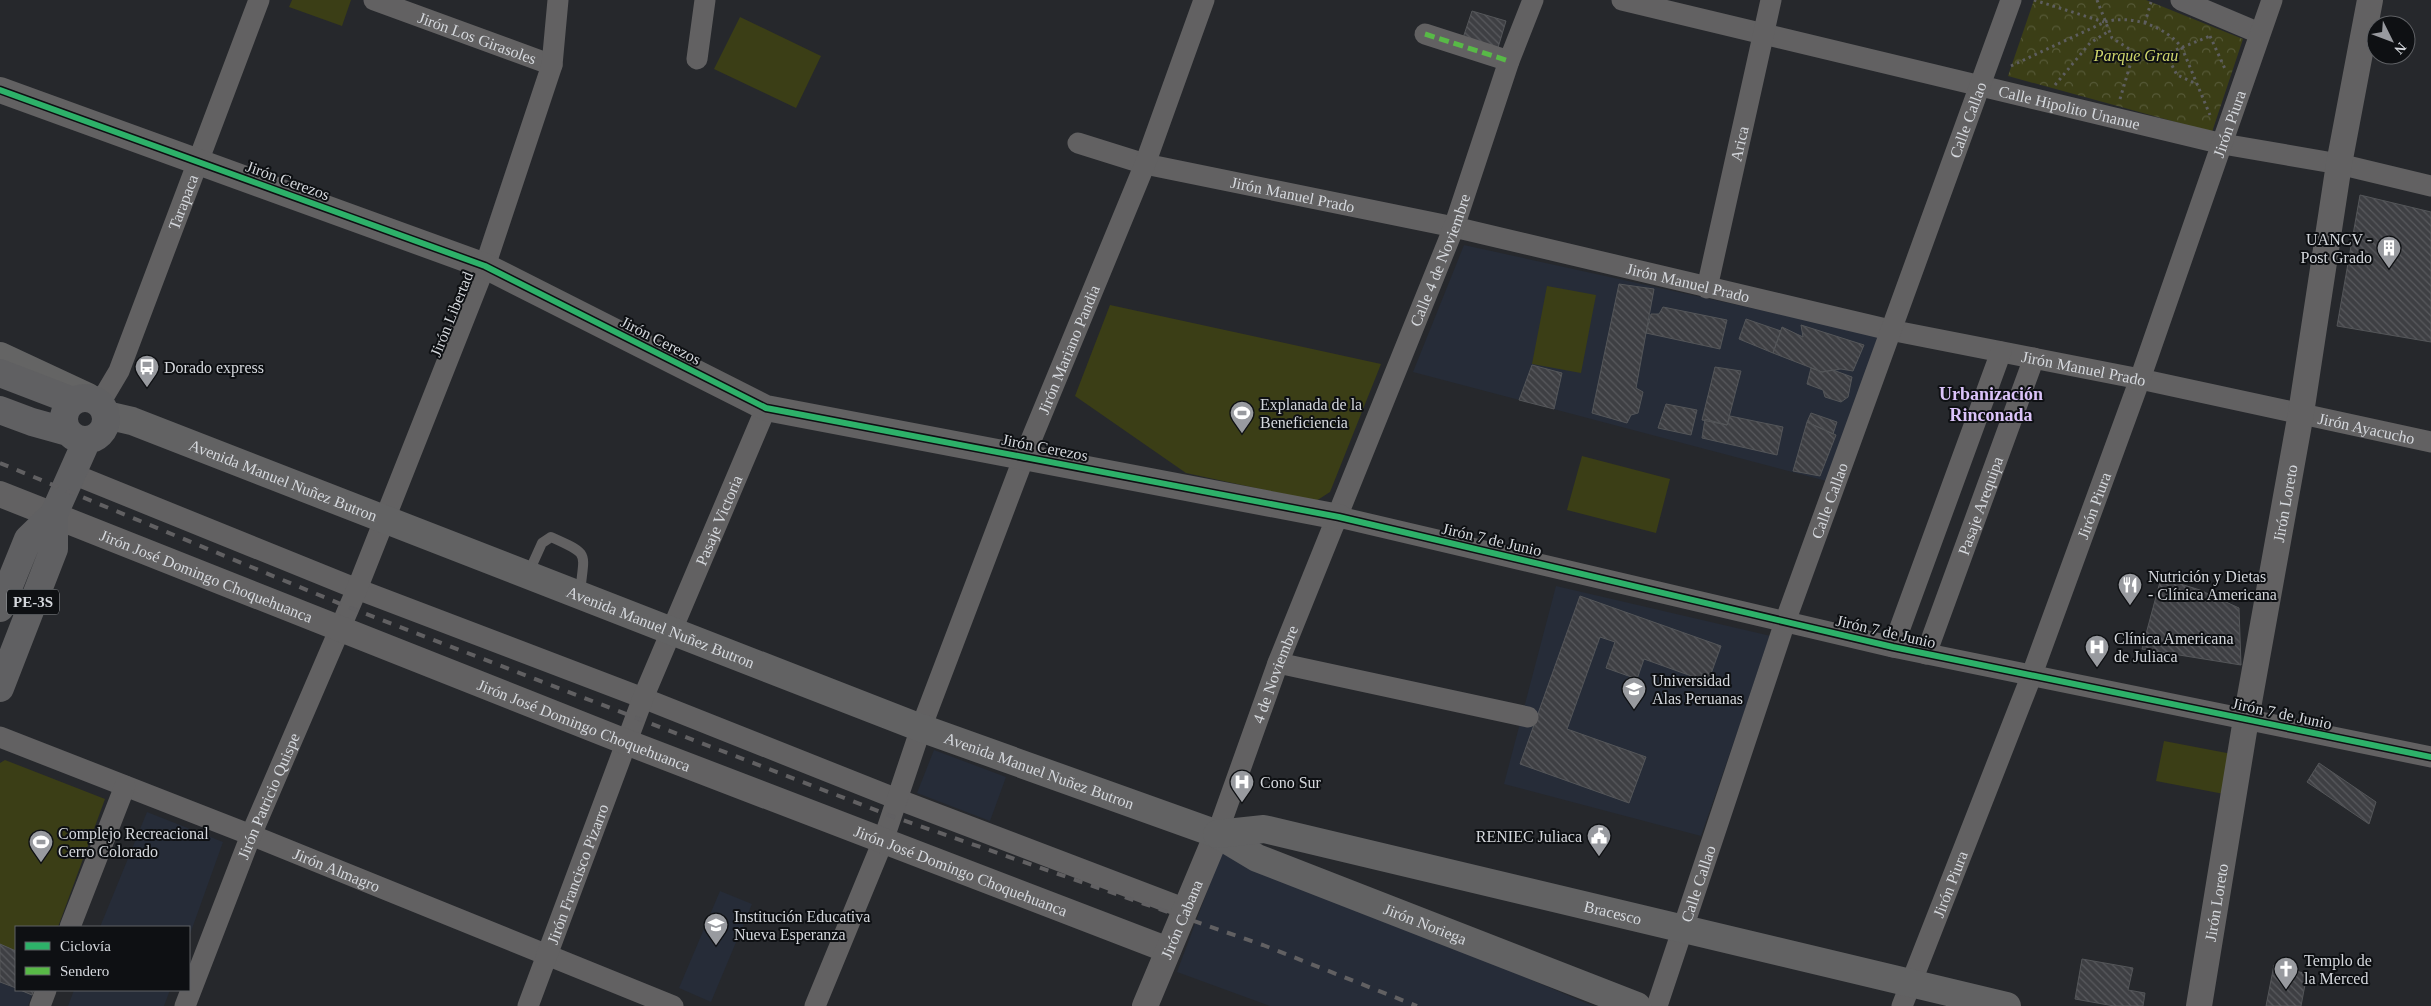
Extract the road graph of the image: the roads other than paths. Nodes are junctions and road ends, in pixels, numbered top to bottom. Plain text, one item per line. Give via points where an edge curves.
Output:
1 (259, 0) edge
2 (374, 0) edge
3 (558, 0) edge
4 (705, 0) edge
5 (1204, 0) edge
6 (1533, 0) edge
7 (1622, 0) edge
8 (1771, 0) edge
9 (2011, 0) edge
10 (2181, 0) edge
11 (2272, 0) edge
12 (2370, 0) edge
13 (1763, 32) junction
14 (2259, 33) junction
15 (1425, 34) dead end
16 (697, 59) dead end
17 (1509, 61) junction
18 (552, 65) junction
19 (1979, 86) junction
20 (0, 90) edge
21 (1078, 144) dead end
22 (2223, 144) junction
23 (199, 162) junction
24 (1145, 164) junction
25 (2338, 164) junction
26 (2431, 186) edge
27 (1454, 227) junction
28 (485, 266) junction
29 (1707, 288) junction
30 (1890, 330) junction
31 (2001, 352) junction
32 (0, 356) edge
33 (2034, 358) junction
34 (0, 373) edge
35 (2140, 378) junction
36 (92, 404) junction
37 (766, 408) junction
38 (0, 410) edge
39 (2302, 412) junction
40 (77, 436) junction
41 (2431, 442) edge
42 (1024, 457) junction
43 (73, 474) junction
44 (0, 494) edge
45 (54, 514) junction
46 (1338, 517) junction
47 (383, 518) junction
48 (528, 575) junction
49 (357, 589) junction
50 (580, 596) junction
51 (0, 608) edge
52 (1785, 622) junction
53 (339, 627) junction
54 (673, 632) junction
55 (1893, 647) junction
56 (1926, 654) junction
57 (1278, 662) junction
58 (2031, 677) junction
59 (0, 688) edge
60 (643, 698) junction
61 (1528, 717) dead end
62 (2246, 719) junction
63 (921, 728) junction
64 (0, 737) edge
65 (626, 742) junction
66 (2431, 758) edge
67 (125, 786) junction
68 (897, 800) junction
69 (1218, 834) junction
70 (251, 835) junction
71 (883, 841) junction
72 (1186, 909) junction
73 (70, 926) edge
74 (1683, 928) junction
75 (1168, 950) junction
76 (547, 956) junction
77 (46, 991) edge
78 (1907, 994) edge
79 (40, 1006) edge
80 (185, 1006) edge
81 (528, 1006) edge
82 (673, 1006) edge
83 (815, 1006) edge
84 (1145, 1006) edge
85 (1637, 1006) edge
86 (1657, 1006) edge
87 (2007, 1006) edge
88 (2200, 1006) edge

1 - 23 street, Tarapaca
2 - 18 street, Jirón Los Girasoles
3 - 18 street, Jirón Libertad
4 - 16 street
5 - 24 street, Jirón Mariano Pandia
6 - 17 street, Calle 4 de Noviembre
7 - 13 street, Calle Hipolito Unanue
8 - 13 street, Arica
9 - 19 street, Calle Callao
10 - 14 street
11 - 14 street, Jirón Piura
12 - 25 street, Jirón Loreto
13 - 19 street, Calle Hipolito Unanue
13 - 29 street, Arica
14 - 22 street, Jirón Piura
15 - 17 street
17 - 27 street, Calle 4 de Noviembre
18 - 28 street, Jirón Libertad
19 - 22 street, Calle Hipolito Unanue
19 - 30 street, Calle Callao
20 - 23 street, Jirón Cerezos
21 - 24 street, Jirón Manuel Prado
22 - 25 street, Calle Hipolito Unanue
22 - 35 street, Jirón Piura
23 - 28 street, Jirón Cerezos
23 - 36 street, Tarapaca via 119,371
24 - 27 street, Jirón Manuel Prado
24 - 42 street, Jirón Mariano Pandia
25 - 26 street, Calle Hipolito Unanue
25 - 39 street, Jirón Loreto
27 - 29 street, Jirón Manuel Prado
27 - 46 street, Calle 4 de Noviembre
28 - 37 street, Jirón Cerezos
28 - 47 street, Jirón Libertad
29 - 30 street, Jirón Manuel Prado
30 - 31 street, Jirón Manuel Prado
30 - 52 street, Calle Callao
31 - 33 street, Jirón Manuel Prado
31 - 55 street, Pasaje Arequipa
32 - 36 main road
33 - 35 street, Jirón Manuel Prado
33 - 56 street, Pasaje Arequipa
34 - 36 highway
35 - 39 street, Jirón Manuel Prado
35 - 58 street, Jirón Piura
36 - 40 highway via 105,427 98,436
36 - 40 highway via 65,410 63,421
36 - 47 main road, Avenida Manuel Nuñez Butron
37 - 42 street, Jirón Cerezos
37 - 54 street, Pasaje Victoria
38 - 40 highway
39 - 41 street, Jirón Ayacucho
39 - 62 street, Jirón Loreto
40 - 43 highway, PE-3S
42 - 46 street, Jirón Cerezos
42 - 63 street, Jirón Mariano Pandia
43 - 45 highway, PE-3S
43 - 49 street
44 - 45 street, Jirón José Domingo Choquehuanca
45 - 51 highway, PE-3S via 28,539
45 - 53 street, Jirón José Domingo Choquehuanca
45 - 59 highway, PE-3S via 54,549
46 - 52 street, Jirón 7 de Junio
46 - 57 street, 4 de Noviembre
47 - 48 main road, Avenida Manuel Nuñez Butron
47 - 49 street, Jirón Libertad
48 - 50 main road, Avenida Manuel Nuñez Butron
48 - 50 lane via 542,543 551,537 577,548 584,557
49 - 53 street, Jirón Patricio Quispe
49 - 60 street
50 - 54 main road, Avenida Manuel Nuñez Butron
52 - 55 street, Jirón 7 de Junio
52 - 74 street, Calle Callao
53 - 65 street, Jirón José Domingo Choquehuanca
53 - 70 street, Jirón Patricio Quispe
54 - 60 street, Pasaje Victoria
54 - 63 main road, Avenida Manuel Nuñez Butron
55 - 56 street, Jirón 7 de Junio
56 - 58 street, Jirón 7 de Junio
57 - 61 street
57 - 69 street, 4 de Noviembre
58 - 62 street, Jirón 7 de Junio
58 - 78 street, Jirón Piura
60 - 65 street, Jirón Francisco Pizarro
60 - 68 street
62 - 66 street, Jirón 7 de Junio
62 - 88 street, Jirón Loreto
63 - 68 street, Jirón Mariano Pandia
63 - 69 main road, Avenida Manuel Nuñez Butron
64 - 67 street, Jirón Almagro
65 - 71 street, Jirón José Domingo Choquehuanca
65 - 76 street, Jirón Francisco Pizarro
67 - 70 street, Jirón Almagro
67 - 73 street
68 - 71 street, Jirón Mariano Pandia
68 - 72 street
69 - 72 street, Jirón Cabana
69 - 74 main road, Bracesco via 1264,829
69 - 85 main road, Jirón Noriega via 1257,858
70 - 76 street, Jirón Almagro
70 - 80 street, Jirón Patricio Quispe
71 - 75 street, Jirón José Domingo Choquehuanca
71 - 83 street, Jirón Mariano Pandia
72 - 75 street, Jirón Cabana
74 - 78 main road, Bracesco
74 - 86 street, Calle Callao
75 - 84 street, Jirón Cabana
76 - 81 street, Jirón Francisco Pizarro
76 - 82 street, Jirón Almagro
77 - 79 street
78 - 87 main road, Bracesco

